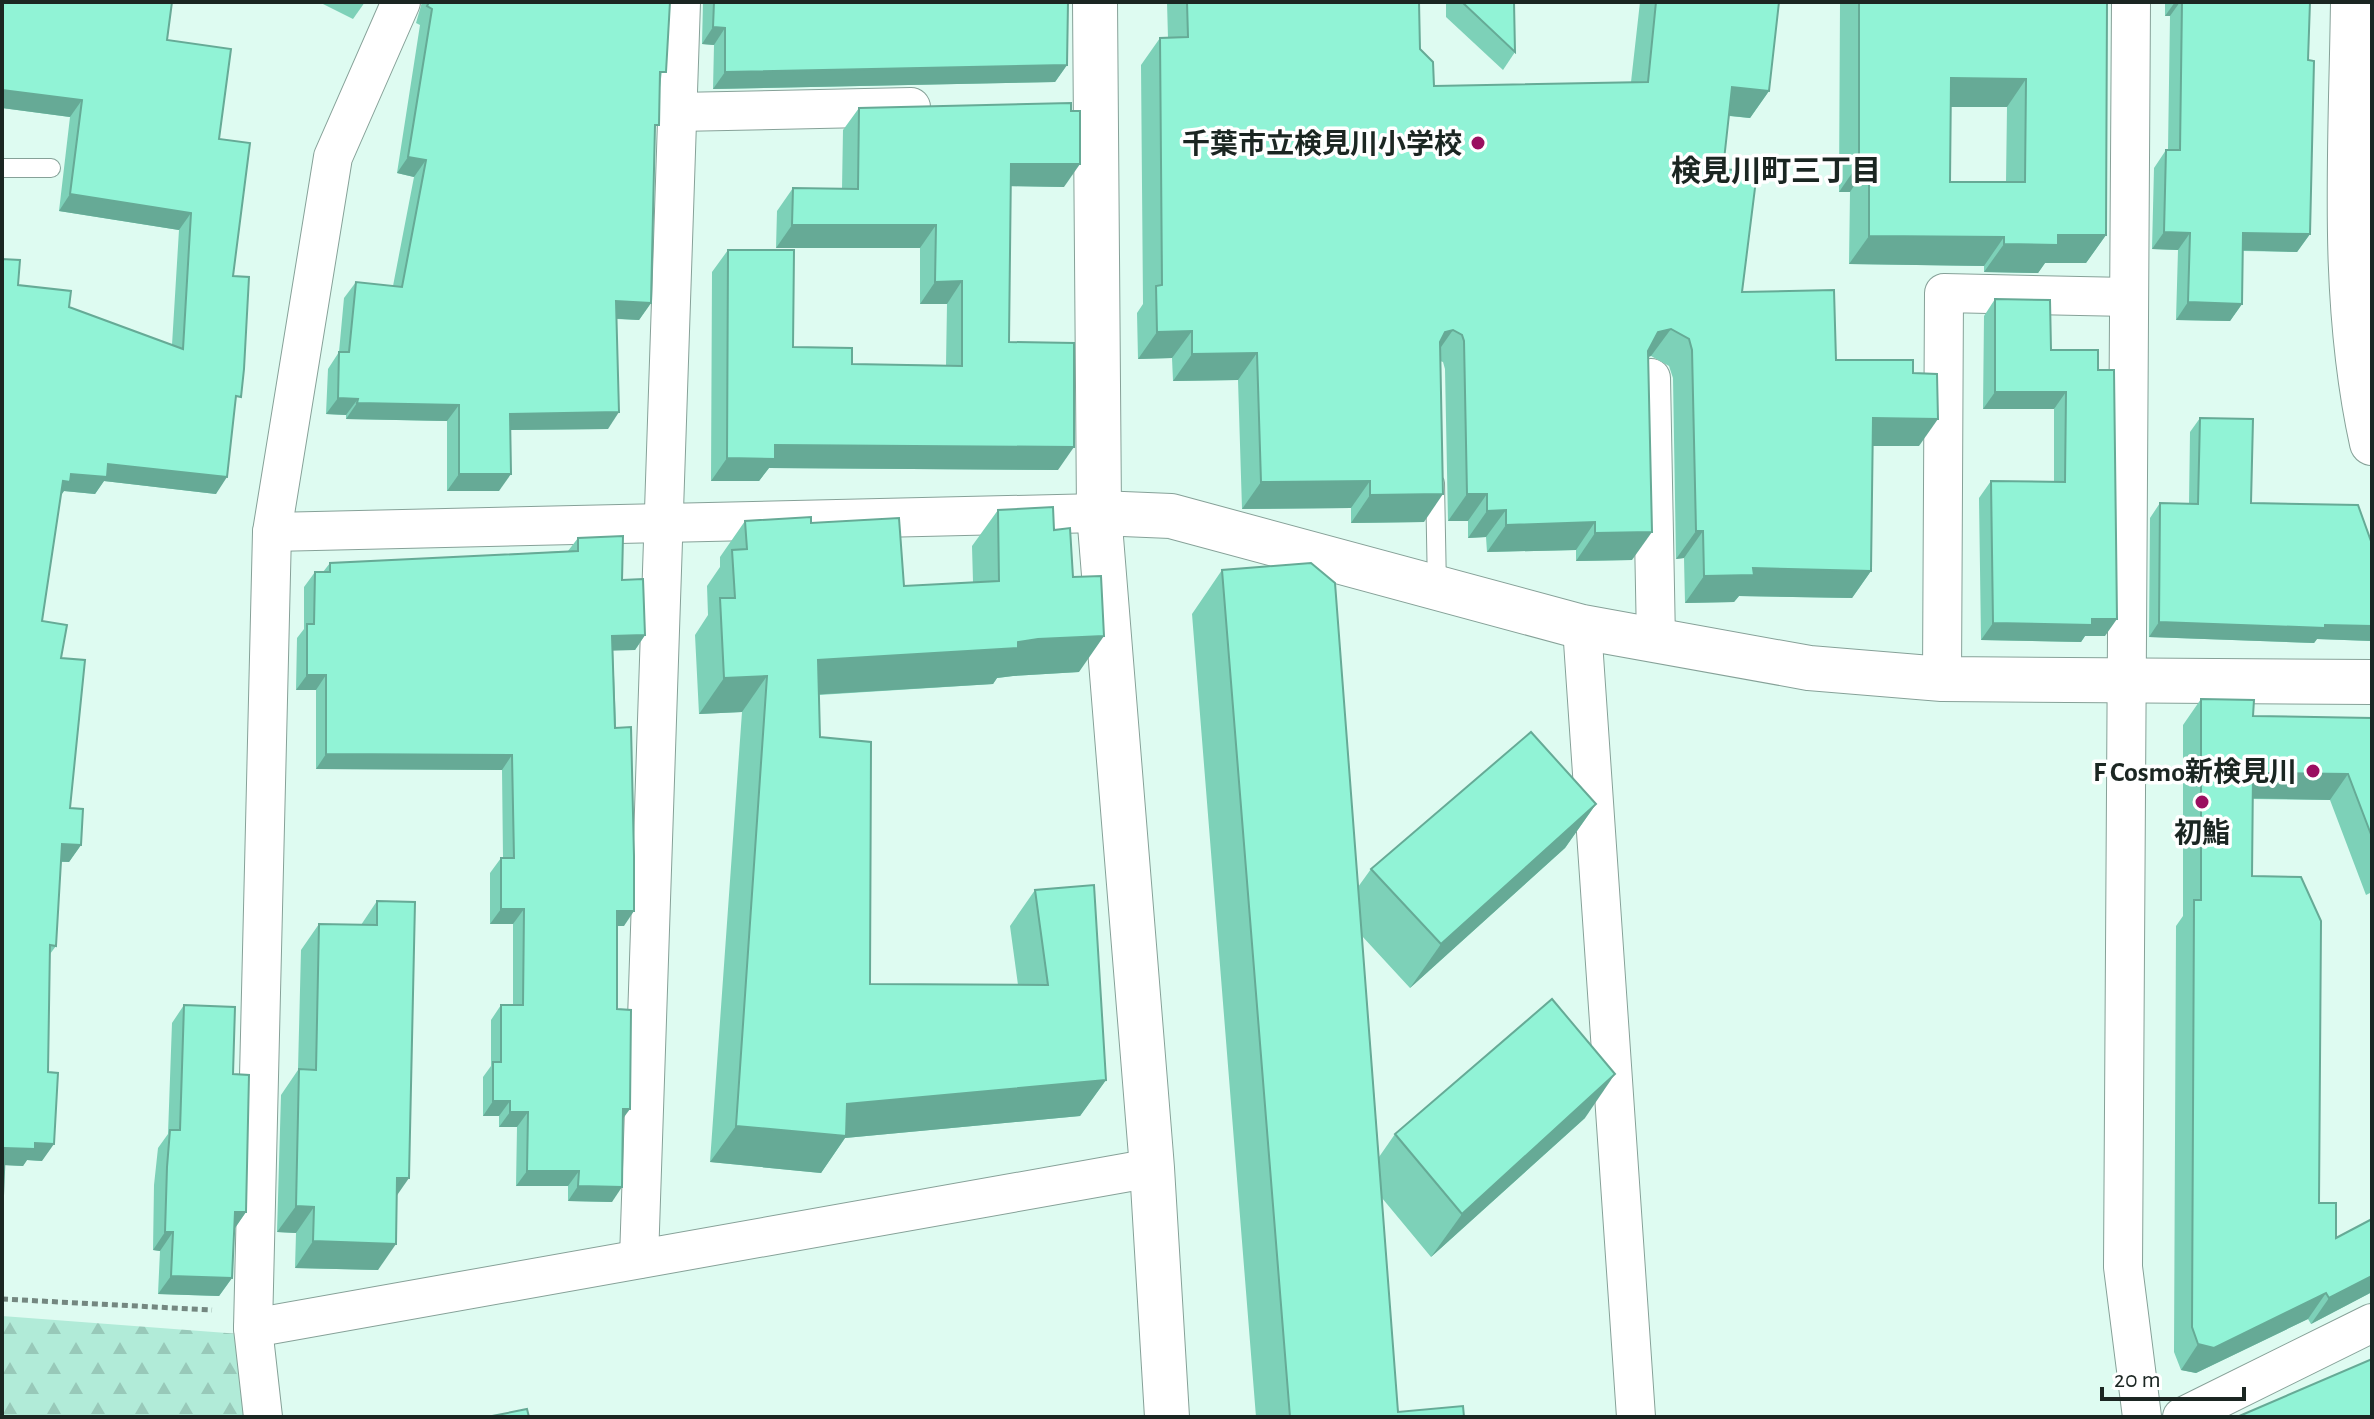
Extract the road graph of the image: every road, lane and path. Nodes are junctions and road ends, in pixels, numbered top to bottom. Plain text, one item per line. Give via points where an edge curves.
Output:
1 (401, 2) edge
2 (681, 2) edge
3 (1095, 2) edge
4 (2131, 2) edge
5 (2353, 2) edge
6 (941, 107) edge
7 (677, 112) junction
8 (2, 168) edge
9 (51, 168) dead end
10 (2128, 297) junction
11 (1651, 378) edge
12 (2372, 443) edge
13 (1435, 463) edge
14 (1099, 513) junction
15 (664, 525) junction
16 (272, 532) junction
17 (1437, 588) junction
18 (1582, 627) junction
19 (1656, 640) junction
20 (1942, 679) junction
21 (2125, 681) junction
22 (2372, 682) edge
23 (1152, 1168) junction
24 (639, 1259) junction
25 (2, 1299) edge
26 (253, 1320) junction
27 (2372, 1323) edge
28 (263, 1417) edge
29 (1167, 1417) edge
30 (1636, 1417) edge
31 (2142, 1417) edge
32 (2182, 1417) edge

1 - 16 street via 333,157
2 - 7 street
3 - 14 street via 1080,104
4 - 10 street
5 - 12 street via 2349,269 2360,389
6 - 7 street
7 - 15 street
8 - 9 lane
10 - 20 street via 1944,293
10 - 21 street
11 - 19 street
13 - 17 lane
14 - 15 street
14 - 17 street via 1171,516
14 - 23 street
15 - 16 street
15 - 24 street
16 - 26 street
17 - 18 street
18 - 19 street
18 - 30 street
19 - 20 street via 1809,668
20 - 21 street
21 - 22 street
21 - 31 street via 2123,1267
23 - 24 street
23 - 29 street
24 - 26 street
25 - 26 path
26 - 28 street
27 - 32 street

